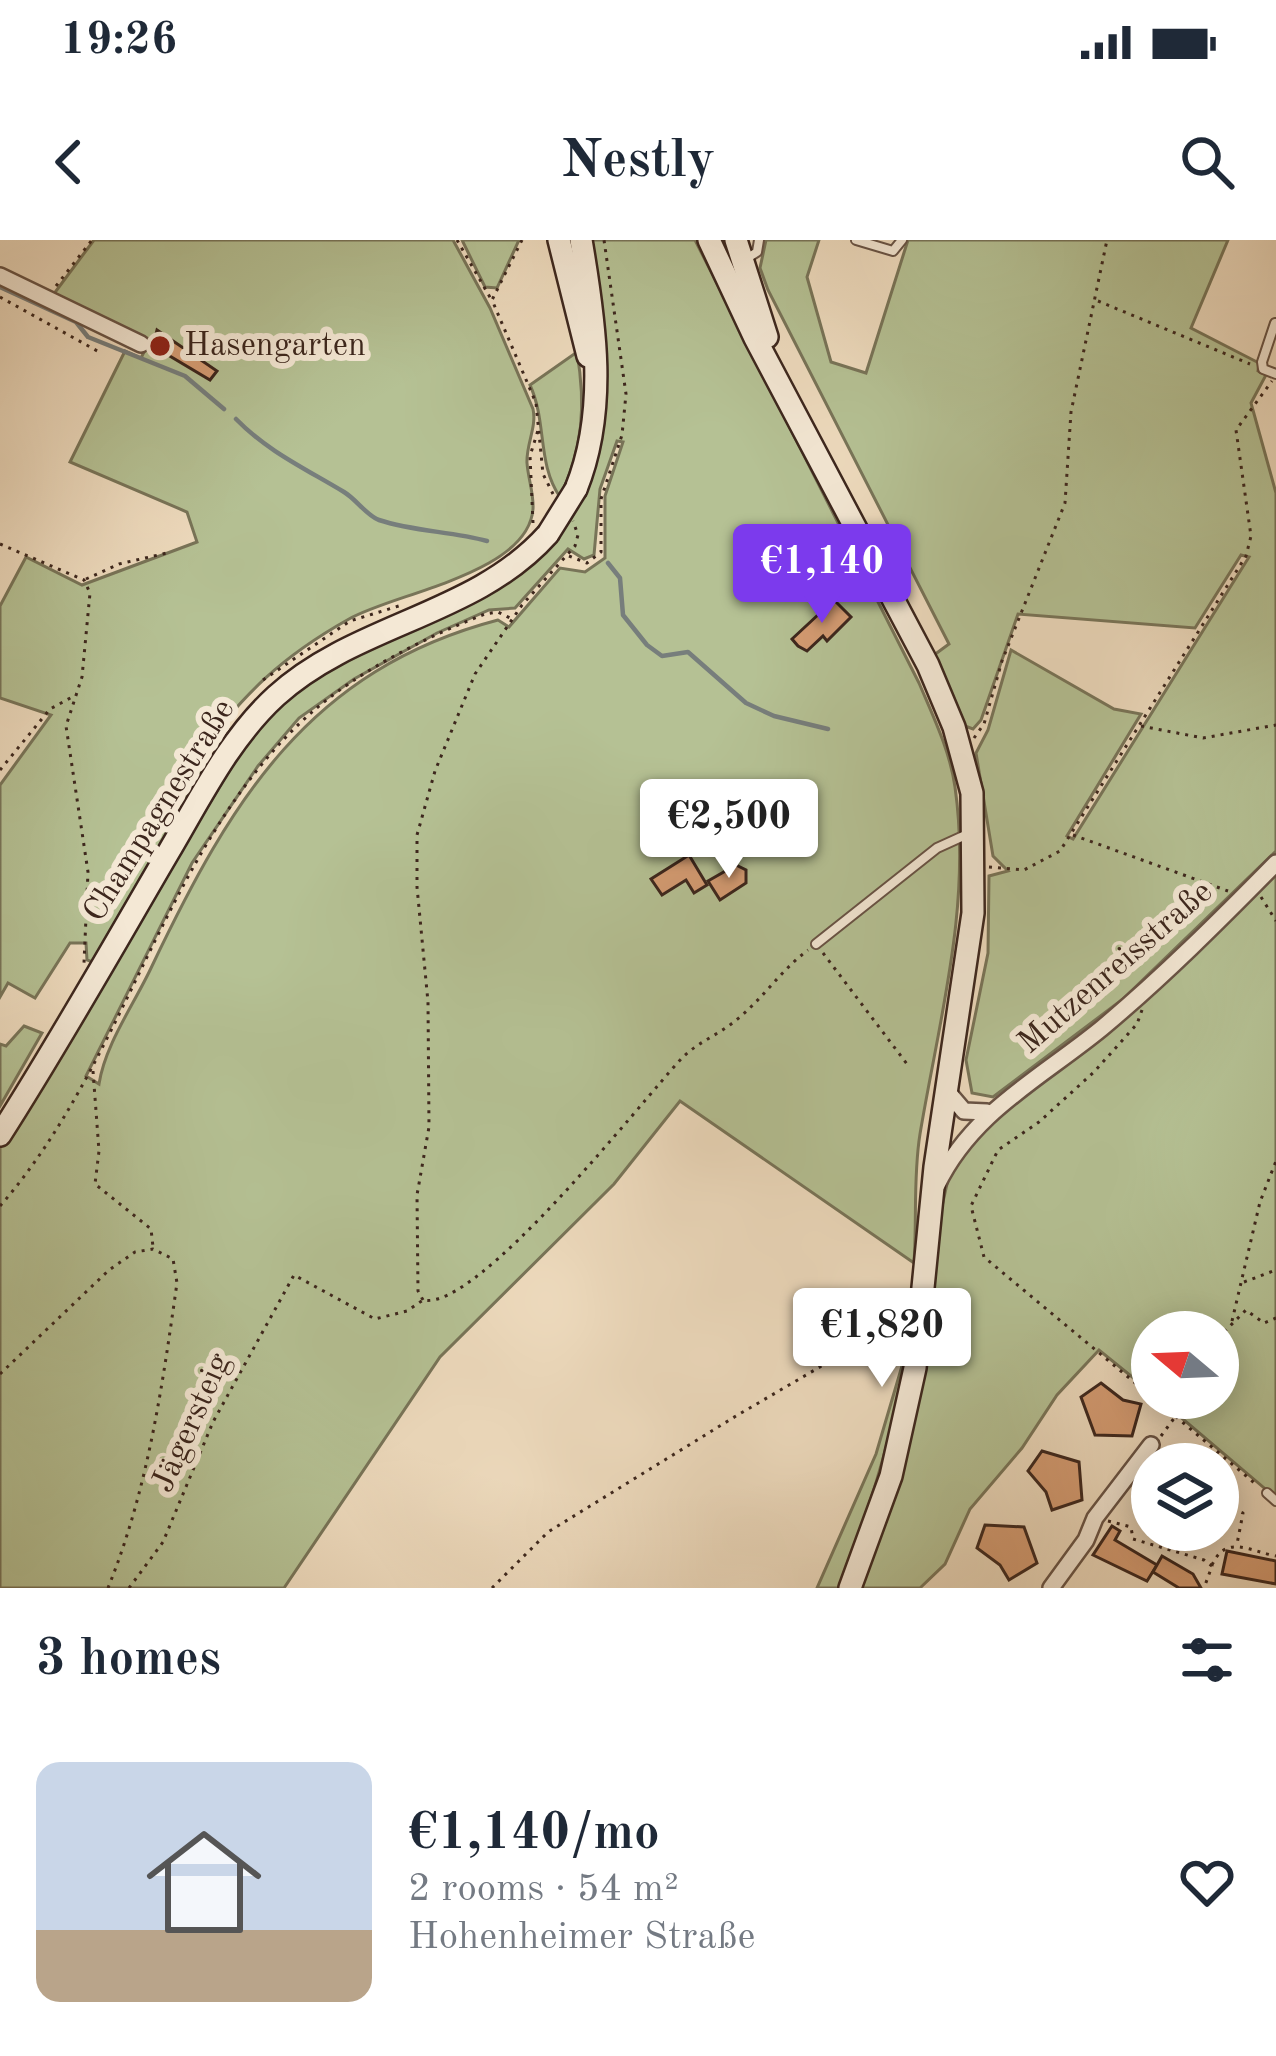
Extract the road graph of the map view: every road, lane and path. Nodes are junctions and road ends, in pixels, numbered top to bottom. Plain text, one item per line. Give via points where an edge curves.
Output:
1 (92, 240) edge
2 (457, 240) edge
3 (522, 240) edge
4 (559, 240) edge
5 (581, 240) edge
6 (604, 240) edge
7 (709, 240) edge
8 (759, 240) edge
9 (856, 240) edge
10 (902, 240) edge
11 (1107, 240) edge
12 (734, 257) edge
13 (0, 276) edge
14 (48, 296) junction
15 (0, 297) edge
16 (492, 300) junction
17 (1096, 300) junction
18 (1274, 323) edge
19 (141, 344) dead end
20 (101, 353) dead end
21 (1263, 369) junction
22 (1276, 375) edge
23 (594, 376) junction
24 (540, 425) junction
25 (554, 497) dead end
26 (538, 532) junction
27 (0, 544) edge
28 (166, 553) dead end
29 (84, 580) junction
30 (416, 601) dead end
31 (511, 619) junction
32 (263, 680) dead end
33 (76, 695) junction
34 (1139, 725) junction
35 (1276, 725) edge
36 (961, 747) junction
37 (0, 770) edge
38 (974, 831) junction
39 (1072, 835) junction
40 (1276, 863) edge
41 (976, 867) junction
42 (1245, 895) junction
43 (1276, 921) edge
44 (816, 944) junction
45 (82, 968) dead end
46 (1137, 998) junction
47 (907, 1064) dead end
48 (93, 1070) junction
49 (946, 1090) junction
50 (990, 1111) junction
51 (0, 1135) edge
52 (1276, 1161) edge
53 (932, 1198) junction
54 (0, 1206) edge
55 (153, 1249) junction
56 (1276, 1270) edge
57 (1241, 1283) junction
58 (423, 1300) junction
59 (1235, 1311) edge
60 (1239, 1316) edge
61 (1276, 1318) edge
62 (919, 1340) junction
63 (0, 1374) edge
64 (1131, 1379) edge
65 (1173, 1419) edge
66 (1177, 1419) edge
67 (1152, 1443) edge
68 (1131, 1470) edge
69 (1267, 1493) joint
70 (1276, 1501) edge
71 (1095, 1518) junction
72 (1239, 1547) edge
73 (1220, 1551) edge
74 (1276, 1556) edge
75 (1212, 1566) junction
76 (1057, 1586) edge
77 (108, 1588) edge
78 (129, 1588) edge
79 (492, 1588) edge
80 (850, 1588) edge
81 (1204, 1588) edge

1 - 14 path
2 - 16 path
3 - 16 path
4 - 23 main road, Champagnestraße
5 - 23 main road, Champagnestraße
6 - 31 path via 626,394 601,500 598,557 585,564 568,555
7 - 12 main road
8 - 12 lane via 757,253
9 - 10 lane via 895,251
11 - 17 path
12 - 36 main road via 774,367 928,665
13 - 14 street
14 - 19 street
15 - 20 path
16 - 24 path
17 - 21 path
17 - 36 path via 1071,412 1059,525 982,728
18 - 21 lane
21 - 22 lane
22 - 34 path via 1236,430 1251,544
23 - 26 main road, Champagnestraße, bridge via 593,432 577,489
24 - 25 path via 543,474
24 - 26 path via 530,456
26 - 51 main road, Champagnestraße via 498,578 338,652 262,710 214,776
27 - 29 path
28 - 29 path
29 - 33 path via 91,610
30 - 32 path via 350,621
31 - 48 path via 490,613 434,638 346,687 300,724 195,866
31 - 58 path via 470,683 417,835 428,1041 429,1127 417,1202
33 - 37 path via 50,710
33 - 45 path via 66,726 88,872
34 - 35 path via 1203,738
34 - 39 path
36 - 38 main road
38 - 41 main road
38 - 44 lane via 937,848
39 - 41 path via 1055,857 1029,869
39 - 42 path
40 - 42 street, Mutzenreisstraße
41 - 49 main road
42 - 43 path via 1266,901
42 - 46 street, Mutzenreisstraße
44 - 47 path
44 - 58 path via 735,1022 682,1059 502,1257 449,1298
46 - 50 street, Mutzenreisstraße
46 - 64 path via 1137,1024 1081,1085 998,1150 970,1206 984,1257
48 - 54 path
48 - 55 path via 95,1184 151,1228
49 - 50 street via 964,1112
49 - 53 main road
50 - 53 street, Mutzenreisstraße via 951,1157
52 - 57 path
53 - 62 main road
55 - 63 path via 109,1270
55 - 77 path via 176,1265 175,1294 152,1449
56 - 57 path
57 - 59 path
58 - 78 path, Jägersteig via 375,1319 294,1275 213,1422 163,1542
60 - 61 path via 1246,1310 1264,1323
62 - 79 path via 867,1345 816,1368 560,1524
62 - 80 main road via 896,1461
65 - 67 path
66 - 69 path
68 - 71 street
69 - 70 lane
71 - 75 path
71 - 76 street
72 - 74 path
73 - 75 path
75 - 81 path

